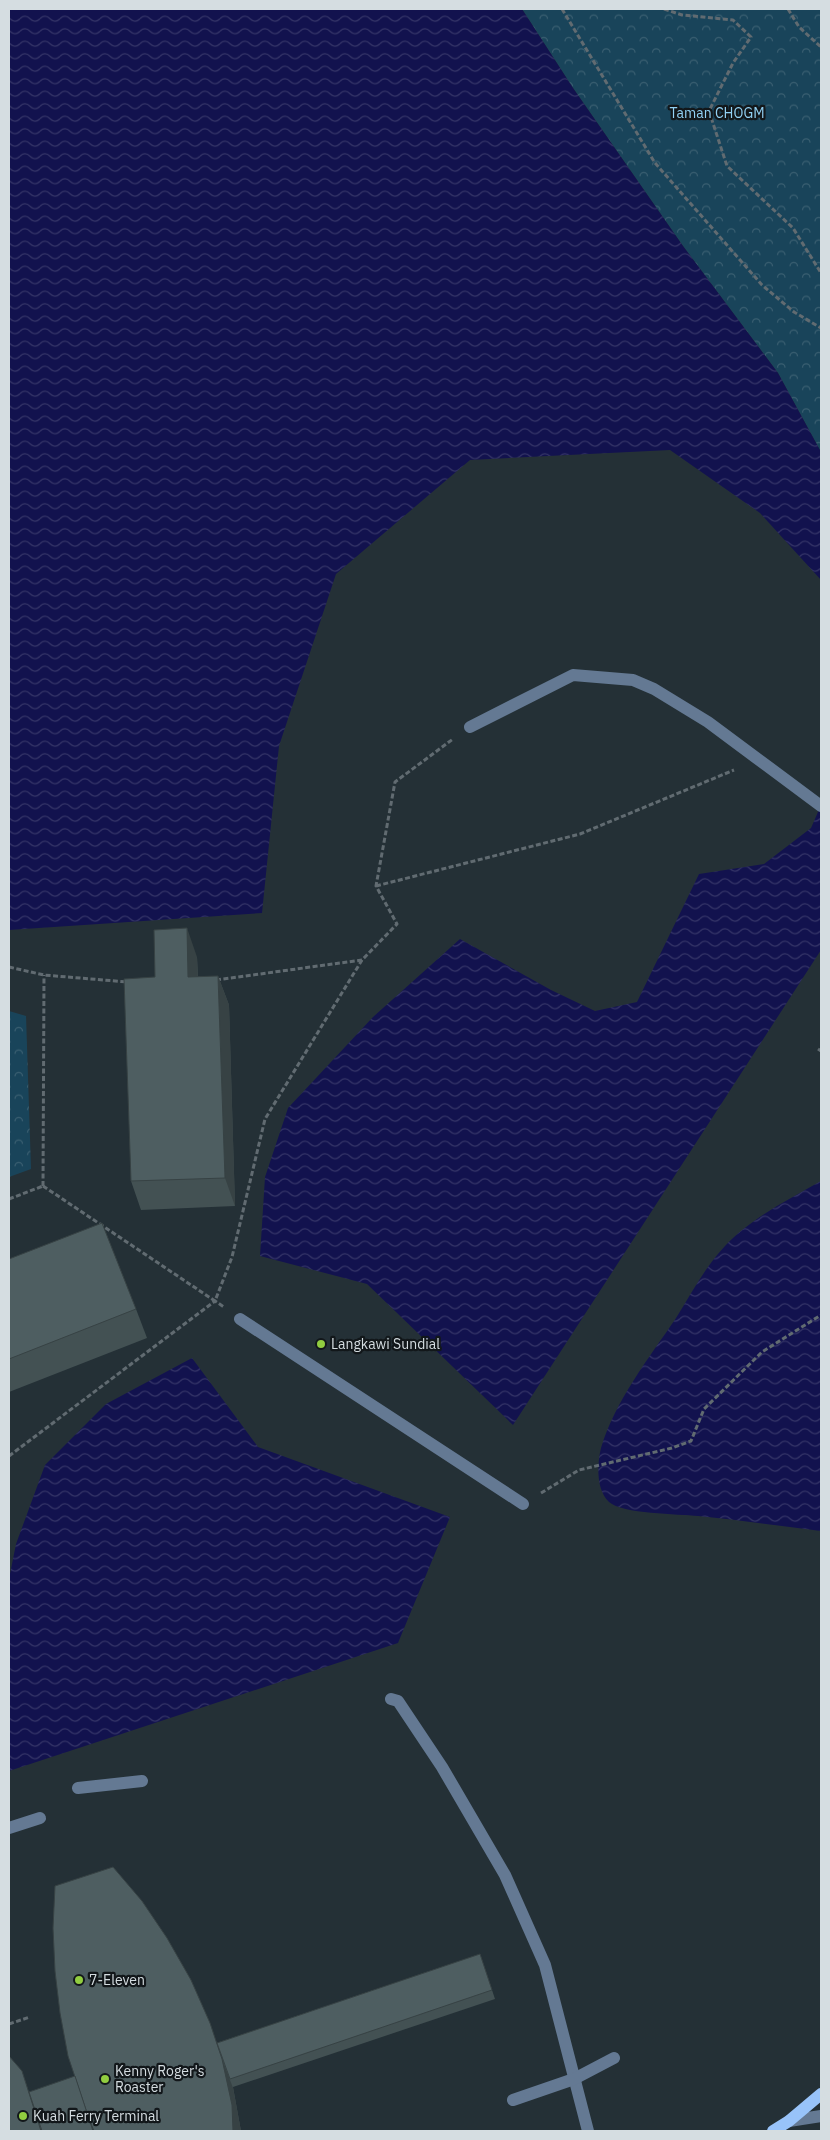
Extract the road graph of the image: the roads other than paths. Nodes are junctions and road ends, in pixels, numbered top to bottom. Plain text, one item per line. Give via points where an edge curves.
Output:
1 (470, 727) road end
2 (821, 806) edge
3 (240, 1320) road end
4 (524, 1504) road end
5 (391, 1699) dead end
6 (142, 1781) dead end
7 (78, 1788) dead end
8 (40, 1818) dead end
9 (9, 1828) edge
10 (614, 2058) dead end
11 (574, 2079) junction
12 (821, 2094) edge
13 (513, 2100) dead end
14 (821, 2116) edge
15 (789, 2121) junction
16 (588, 2131) edge
17 (773, 2131) edge

1 - 2 street via 573,675 633,680 708,722
3 - 4 street
5 - 11 street via 398,1701 442,1767 505,1874 545,1965
6 - 7 street
8 - 9 street
10 - 11 street
11 - 13 street
11 - 16 street
12 - 15 main road
14 - 15 street
15 - 17 main road

